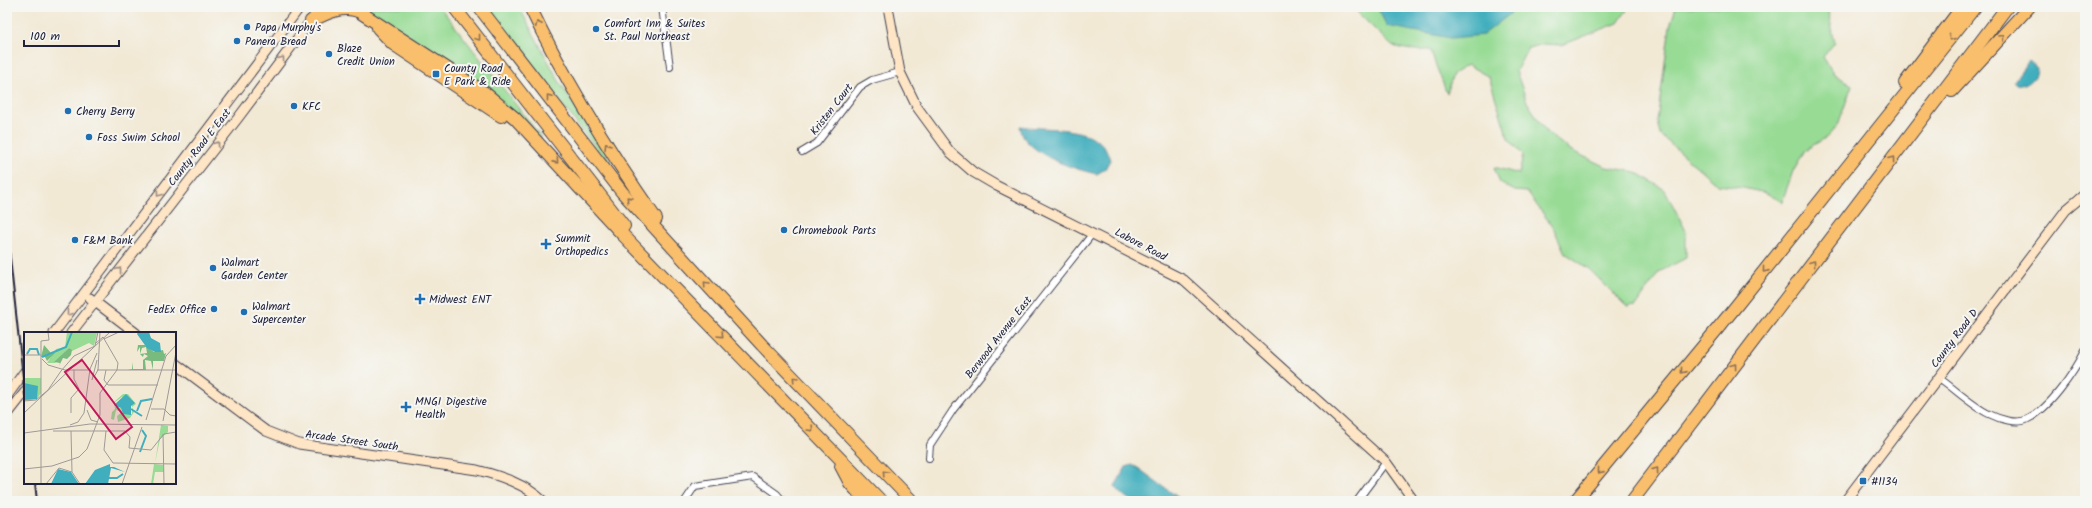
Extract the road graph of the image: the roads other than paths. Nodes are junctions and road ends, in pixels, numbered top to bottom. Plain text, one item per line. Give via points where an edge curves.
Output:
1 (300, 7) edge
2 (321, 7) edge
3 (454, 7) edge
4 (479, 7) edge
5 (530, 7) edge
6 (662, 7) edge
7 (888, 7) edge
8 (1962, 7) edge
9 (1975, 7) edge
10 (2007, 7) edge
11 (2029, 7) edge
12 (355, 9) edge
13 (311, 20) junction
14 (670, 67) dead end
15 (900, 72) junction
16 (1926, 115) junction
17 (802, 152) dead end
18 (2085, 194) edge
19 (1798, 228) junction
20 (1093, 233) junction
21 (684, 260) junction
22 (84, 293) junction
23 (684, 298) junction
24 (95, 301) junction
25 (55, 332) edge
26 (71, 332) edge
27 (135, 332) edge
28 (2085, 352) edge
29 (176, 364) edge
30 (24, 372) edge
31 (1939, 378) junction
32 (24, 393) edge
33 (7, 396) edge
34 (7, 415) edge
35 (832, 451) junction
36 (929, 458) dead end
37 (1386, 462) junction
38 (543, 501) edge
39 (685, 501) edge
40 (783, 501) edge
41 (866, 501) edge
42 (881, 501) edge
43 (912, 501) edge
44 (1357, 501) edge
45 (1414, 501) edge
46 (1576, 501) edge
47 (1632, 501) edge
48 (1845, 501) edge

1 -> 22 street, County Road E East
2 - 13 street, County Road E East
3 -> 23 highway via 615,214
21 -> 4 highway via 622,192
21 -> 5 highway via 610,150 561,69
6 - 14 street
7 - 15 street, Labore Road
8 - 19 highway
9 -> 19 highway
10 - 16 highway
16 -> 11 highway
12 - 13 highway via 336,10
12 -> 23 highway via 485,93 515,118
24 -> 13 street, County Road E East
15 - 17 street, Kristen Court via 872,80 860,87 817,143
15 - 20 street, Labore Road via 926,122 950,152 972,172
47 -> 16 highway
18 - 31 street, County Road D via 2066,210
19 -> 46 highway
20 - 36 street, Berwood Avenue East via 953,410 930,445
20 - 37 street, Labore Road via 1184,280
43 -> 21 highway
22 - 24 street
22 -> 25 street, County Road E East
23 -> 35 highway
24 - 26 street, County Road E East
24 - 27 street
28 - 31 street via 2062,386 2041,410 2026,420 2004,420 1988,414
29 - 38 street, Arcade Street South via 266,431 299,444 477,470 520,485
30 - 33 street
31 - 48 street, County Road D
32 - 34 street
35 - 41 highway via 850,483
35 - 42 highway
37 - 44 street
37 - 45 street, Labore Road
39 - 40 street via 695,486 753,478

